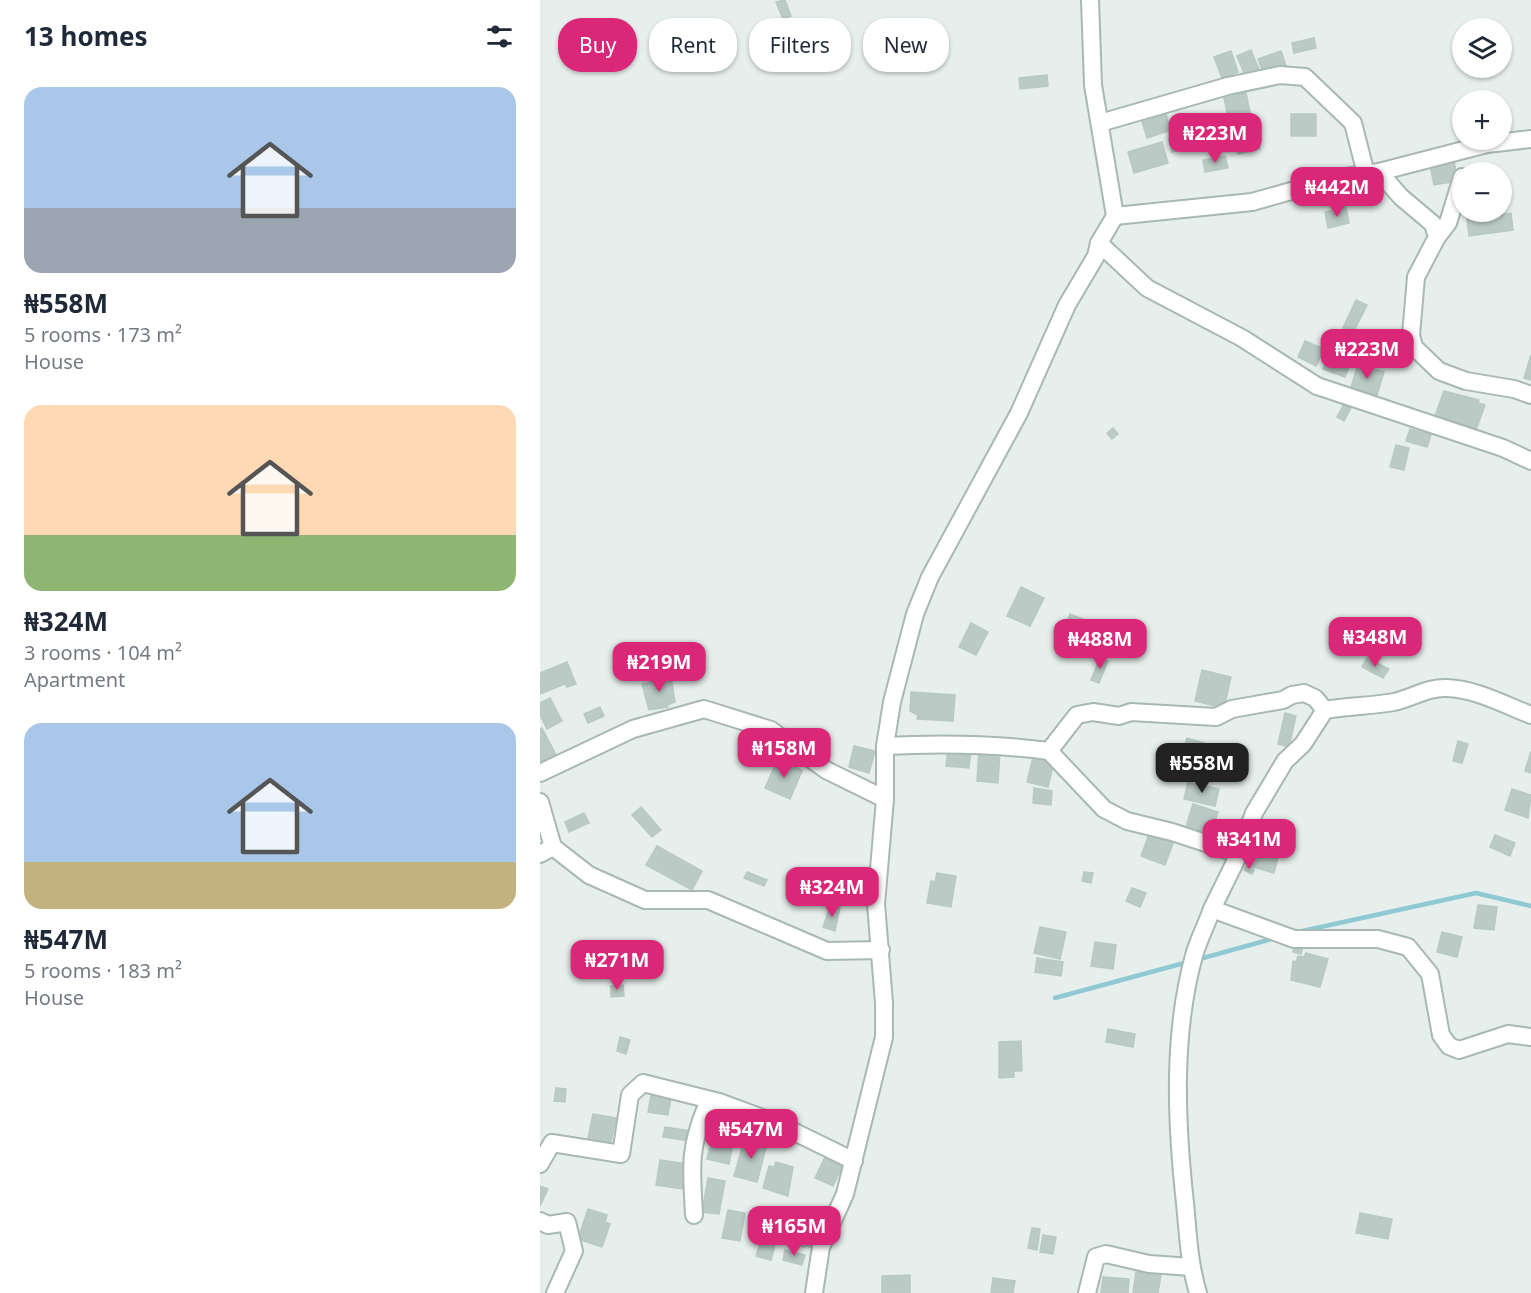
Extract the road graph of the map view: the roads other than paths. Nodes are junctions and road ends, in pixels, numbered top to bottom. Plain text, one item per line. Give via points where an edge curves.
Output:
1 (1090, 0) edge
2 (1100, 123) junction
3 (1531, 139) edge
4 (1512, 142) edge
5 (1464, 150) edge
6 (1373, 173) junction
7 (1452, 210) edge
8 (1115, 216) junction
9 (1437, 237) junction
10 (1100, 243) junction
11 (1531, 395) edge
12 (1531, 461) edge
13 (1324, 710) junction
14 (1531, 716) edge
15 (885, 746) junction
16 (1049, 750) junction
17 (540, 772) edge
18 (885, 799) junction
19 (540, 802) edge
20 (547, 851) edge
21 (1239, 854) junction
22 (1212, 909) junction
23 (881, 950) junction
24 (1531, 1037) edge
25 (719, 1102) junction
26 (854, 1161) junction
27 (540, 1164) edge
28 (694, 1215) dead end
29 (540, 1221) edge
30 (1191, 1268) junction
31 (555, 1293) edge
32 (814, 1293) edge
33 (1087, 1293) edge
34 (1198, 1293) edge

1 - 2 street via 1093,85
2 - 6 street via 1228,86 1280,75 1305,77 1353,123
2 - 8 street
3 - 4 street
5 - 6 street
6 - 8 street via 1334,179 1252,202
6 - 9 street via 1433,224
7 - 9 street
8 - 10 street
9 - 11 street via 1416,277 1411,335 1414,347 1439,370 1466,381
10 - 12 street via 1147,288 1242,338 1317,386 1503,448
10 - 15 street via 1067,304 1019,413 930,577 915,614
13 - 14 street via 1391,703 1445,688 1464,690
13 - 16 street via 1315,698 1304,693 1232,709 1216,717 1083,712
13 - 21 street via 1303,744 1285,761 1254,813
15 - 16 street via 937,744
15 - 18 street
16 - 21 street via 1104,809 1127,821
17 - 18 street via 633,729 704,709 771,730 826,770
18 - 23 street via 876,904
19 - 20 street
20 - 23 street via 645,900 708,900 827,951
21 - 22 street
22 - 24 street via 1294,939 1378,939 1408,947 1430,974 1441,1035 1449,1046 1459,1050 1508,1034
22 - 30 street via 1195,953 1180,1032 1179,1146
23 - 26 street via 884,1037
25 - 26 street via 776,1123
25 - 27 street via 643,1083 630,1095 621,1154 552,1143
25 - 28 street via 705,1110 693,1139
26 - 32 street via 845,1194 821,1247
29 - 31 street via 548,1225 567,1222 574,1251
30 - 33 street via 1106,1254 1096,1257
30 - 34 street

